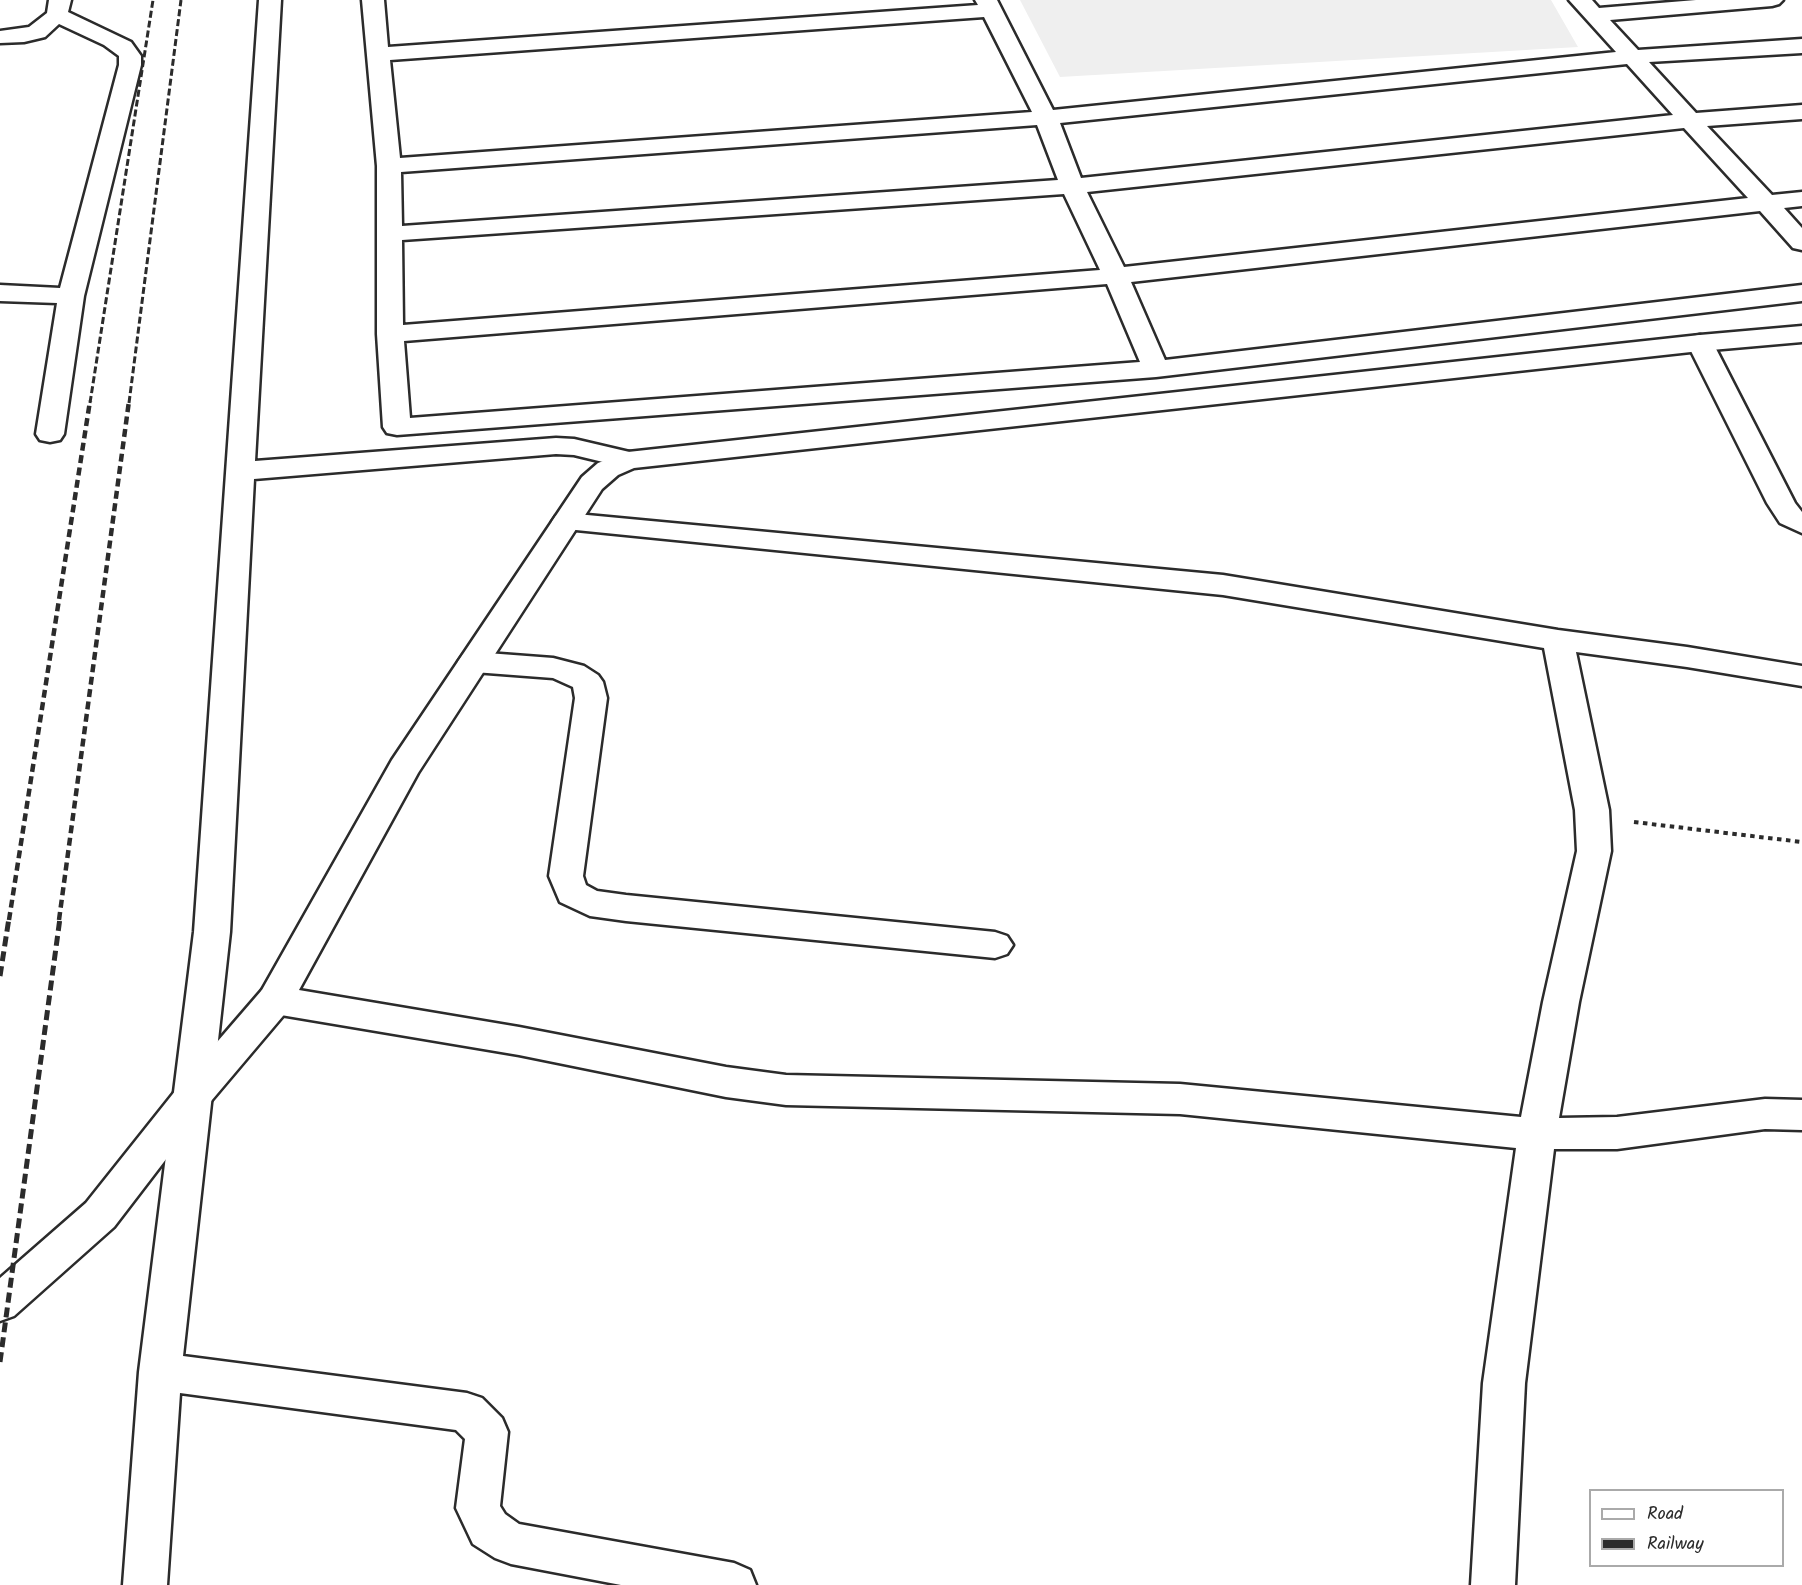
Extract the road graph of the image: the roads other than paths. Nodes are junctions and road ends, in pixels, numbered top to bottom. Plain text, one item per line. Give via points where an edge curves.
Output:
1 (270, 0) edge
2 (373, 0) edge
3 (1772, 0) edge
4 (988, 5) edge
5 (59, 7) edge
6 (1586, 7) edge
7 (0, 37) edge
8 (1802, 46) edge
9 (378, 54) junction
10 (1632, 57) junction
11 (1802, 112) edge
12 (1046, 118) junction
13 (1690, 120) junction
14 (389, 166) junction
15 (1072, 186) junction
16 (1802, 199) edge
17 (1764, 203) junction
18 (389, 234) junction
19 (1802, 243) edge
20 (1116, 276) junction
21 (0, 293) edge
22 (1802, 293) edge
23 (71, 296) junction
24 (390, 334) junction
25 (1802, 334) edge
26 (1700, 343) junction
27 (1156, 369) junction
28 (50, 434) dead end
29 (628, 460) junction
30 (242, 471) junction
31 (567, 522) junction
32 (1802, 524) edge
33 (1558, 640) junction
34 (474, 662) junction
35 (1802, 676) edge
36 (994, 945) dead end
37 (274, 1000) junction
38 (193, 1096) junction
39 (1802, 1115) edge
40 (1537, 1134) junction
41 (0, 1304) edge
42 (160, 1372) junction
43 (145, 1585) edge
44 (734, 1585) edge
45 (1493, 1585) edge

1 - 30 street
2 - 9 street
3 - 6 street
4 - 9 street
4 - 12 street
5 - 7 street via 37,32
5 - 23 street via 123,47 130,56
6 - 10 street
8 - 10 street
9 - 14 street
10 - 12 street
10 - 13 street
11 - 13 street
12 - 14 street
12 - 15 street
13 - 15 street
13 - 17 street
14 - 18 street
15 - 18 street
15 - 20 street
16 - 17 street
17 - 19 street
17 - 20 street
18 - 24 street
20 - 24 street
20 - 27 street
21 - 23 street
22 - 27 street
23 - 28 street
24 - 27 street via 397,427
25 - 26 street
26 - 29 street
26 - 32 street via 1782,503 1790,517
29 - 30 street via 556,446
29 - 31 street via 608,469 592,483
30 - 38 street via 212,932
31 - 33 street via 1223,585
31 - 34 street
33 - 35 street
33 - 40 street via 1592,817 1594,850
34 - 36 street via 553,668 587,682 591,698 566,876 572,893 590,903
34 - 37 street via 404,768
37 - 38 street
37 - 40 street via 519,1041 726,1082 786,1089 1180,1099
38 - 41 street via 100,1215
38 - 42 street
39 - 40 street via 1765,1114 1617,1133
40 - 45 street via 1504,1383
42 - 43 street
42 - 44 street via 467,1412 487,1432 478,1508 489,1528 511,1543

